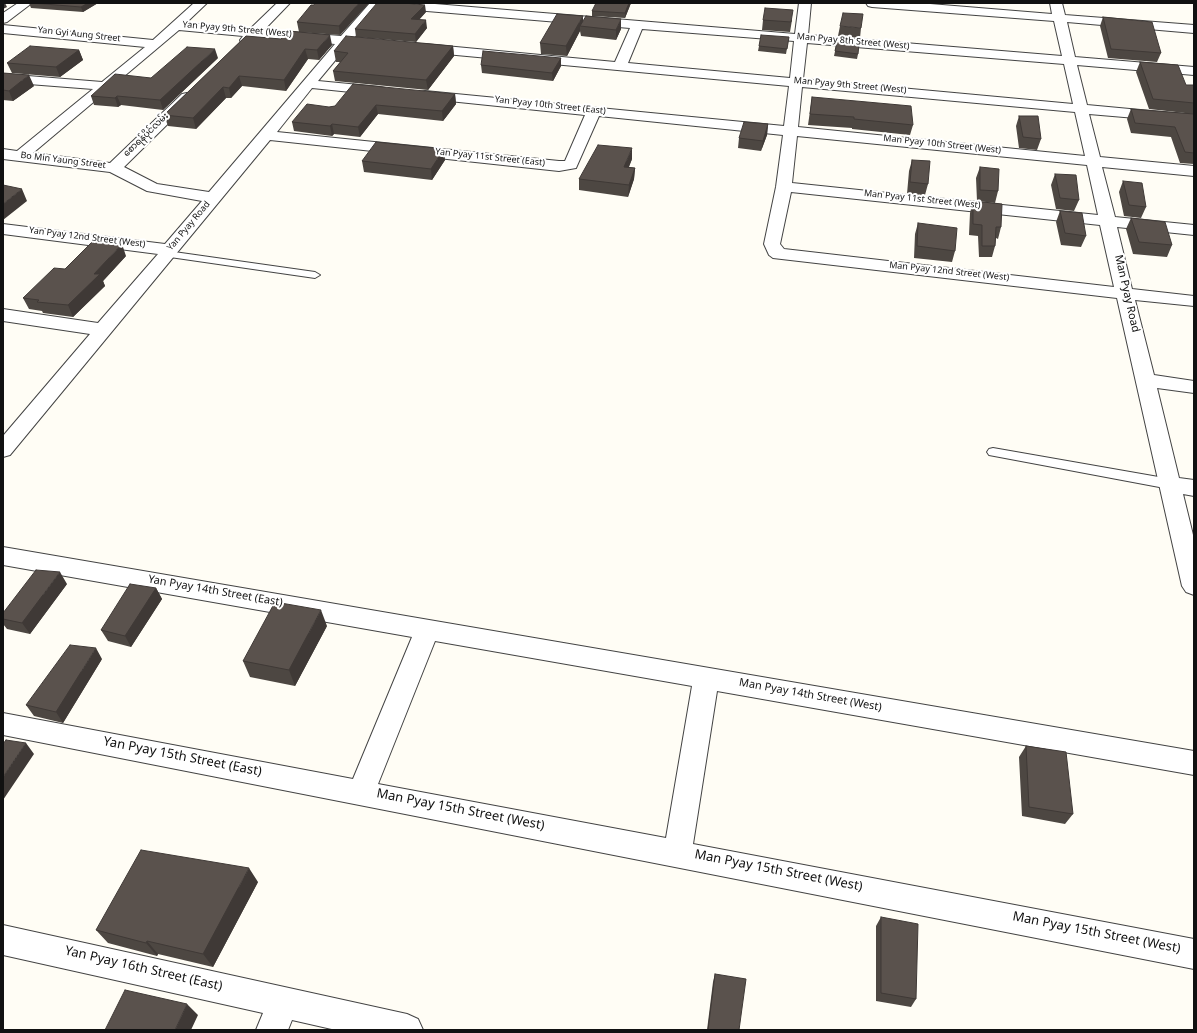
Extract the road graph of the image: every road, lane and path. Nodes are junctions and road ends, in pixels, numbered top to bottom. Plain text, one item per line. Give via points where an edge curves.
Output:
1 (26, 3) edge
2 (284, 3) edge
3 (377, 3) edge
4 (805, 3) edge
5 (872, 3) edge
6 (1056, 3) edge
7 (195, 4) edge
8 (1059, 18) junction
9 (3, 19) edge
10 (637, 25) junction
11 (177, 26) junction
12 (3, 28) edge
13 (1194, 29) edge
14 (253, 32) junction
15 (800, 38) junction
16 (345, 41) junction
17 (156, 44) junction
18 (384, 45) edge
19 (408, 47) edge
20 (236, 49) edge
21 (1069, 61) junction
22 (620, 66) junction
23 (1194, 71) edge
24 (9, 78) edge
25 (795, 82) junction
26 (310, 84) junction
27 (105, 86) junction
28 (197, 87) edge
29 (3, 88) edge
30 (397, 92) edge
31 (413, 94) edge
32 (1081, 109) junction
33 (594, 112) junction
34 (1194, 119) edge
35 (790, 131) junction
36 (266, 136) junction
37 (3, 154) edge
38 (21, 156) junction
39 (1093, 161) junction
40 (114, 168) junction
41 (1194, 171) edge
42 (784, 187) junction
43 (214, 198) junction
44 (1108, 221) junction
45 (3, 229) edge
46 (1194, 230) edge
47 (168, 252) junction
48 (315, 275) dead end
49 (1124, 292) junction
50 (1194, 301) edge
51 (3, 316) edge
52 (104, 330) junction
53 (1145, 380) junction
54 (1194, 387) edge
55 (11, 429) edge
56 (3, 450) edge
57 (993, 452) dead end
58 (1170, 484) junction
59 (1194, 488) edge
60 (3, 556) edge
61 (1194, 586) edge
62 (427, 630) junction
63 (706, 679) junction
64 (3, 724) edge
65 (1194, 763) edge
66 (362, 793) junction
67 (677, 854) junction
68 (3, 940) edge
69 (1194, 954) edge
70 (278, 1016) edge
71 (407, 1030) edge

1 - 9 street
2 - 14 street
3 - 10 street, Man Pyay 8th Street (West)
3 - 16 street, Yan Pyay Road
4 - 15 street
5 - 8 street
6 - 8 street, Man Pyay Road
7 - 11 street
8 - 13 street
8 - 21 street, Man Pyay Road
10 - 15 street, Man Pyay 8th Street (West)
10 - 22 street
11 - 14 street, Yan Pyay 9th Street (West)
11 - 17 street
12 - 17 street, Yan Gyi Aung Street
14 - 16 street, Yan Pyay 9th Street (West)
14 - 20 street
15 - 21 street, Man Pyay 8th Street (West)
15 - 25 street
16 - 18 street, Yan Pyay 9th Street (West)
16 - 26 street, Yan Pyay Road
17 - 27 street
19 - 22 street, Man Pyay 9th Street (West)
21 - 23 street, Man Pyay 8th Street (West)
21 - 32 street, Man Pyay Road
22 - 25 street, Man Pyay 9th Street (West)
24 - 27 street
24 - 29 street
25 - 32 street, Man Pyay 9th Street (West)
25 - 35 street
26 - 30 street
26 - 36 street, Yan Pyay Road
27 - 38 street
28 - 40 street, စောရန်ပိုင်လမ်း
31 - 33 street, Yan Pyay 10th Street (East)
32 - 34 street, Man Pyay 9th Street (West)
32 - 39 street, Man Pyay Road
33 - 35 street, Yan Pyay 10th Street (East)
33 - 36 street, Yan Pyay 11st Street (East) via 571,164 559,166
35 - 39 street, Man Pyay 10th Street (West)
35 - 42 street
36 - 43 street, Yan Pyay Road
37 - 38 street, Bo Min Yaung Street
38 - 40 street, Bo Min Yaung Street
39 - 41 street, Man Pyay 10th Street (West)
39 - 44 street, Man Pyay Road
40 - 43 street, Bo Min Yaung Street via 153,188
42 - 44 street, Man Pyay 11st Street (West)
42 - 49 street, Man Pyay 12nd Street (West) via 772,244 779,254
43 - 47 street, Yan Pyay Road
44 - 46 street, Man Pyay 11st Street (West)
44 - 49 street, Man Pyay Road
45 - 47 street, Yan Pyay 12nd Street (West)
47 - 48 lane
47 - 52 street, Yan Pyay Road
49 - 50 street, Man Pyay 12nd Street (West)
49 - 53 street, Man Pyay Road
51 - 52 street
52 - 55 street, Yan Pyay Road
53 - 54 street
53 - 58 street, Man Pyay Road
55 - 56 street, Yan Pyay Road
57 - 58 lane
58 - 59 street
58 - 61 street, Man Pyay Road
60 - 62 street, Yan Pyay 14th Street (East)
62 - 63 street, Man Pyay 14th Street (West)
62 - 66 street
63 - 65 street, Man Pyay 14th Street (West)
63 - 67 street
64 - 66 street, Yan Pyay 15th Street (East)
66 - 67 street, Man Pyay 15th Street (West)
67 - 69 street, Man Pyay 15th Street (West)
68 - 70 street, Yan Pyay 16th Street (East)
70 - 71 street, Yan Pyay 16th Street (East)

